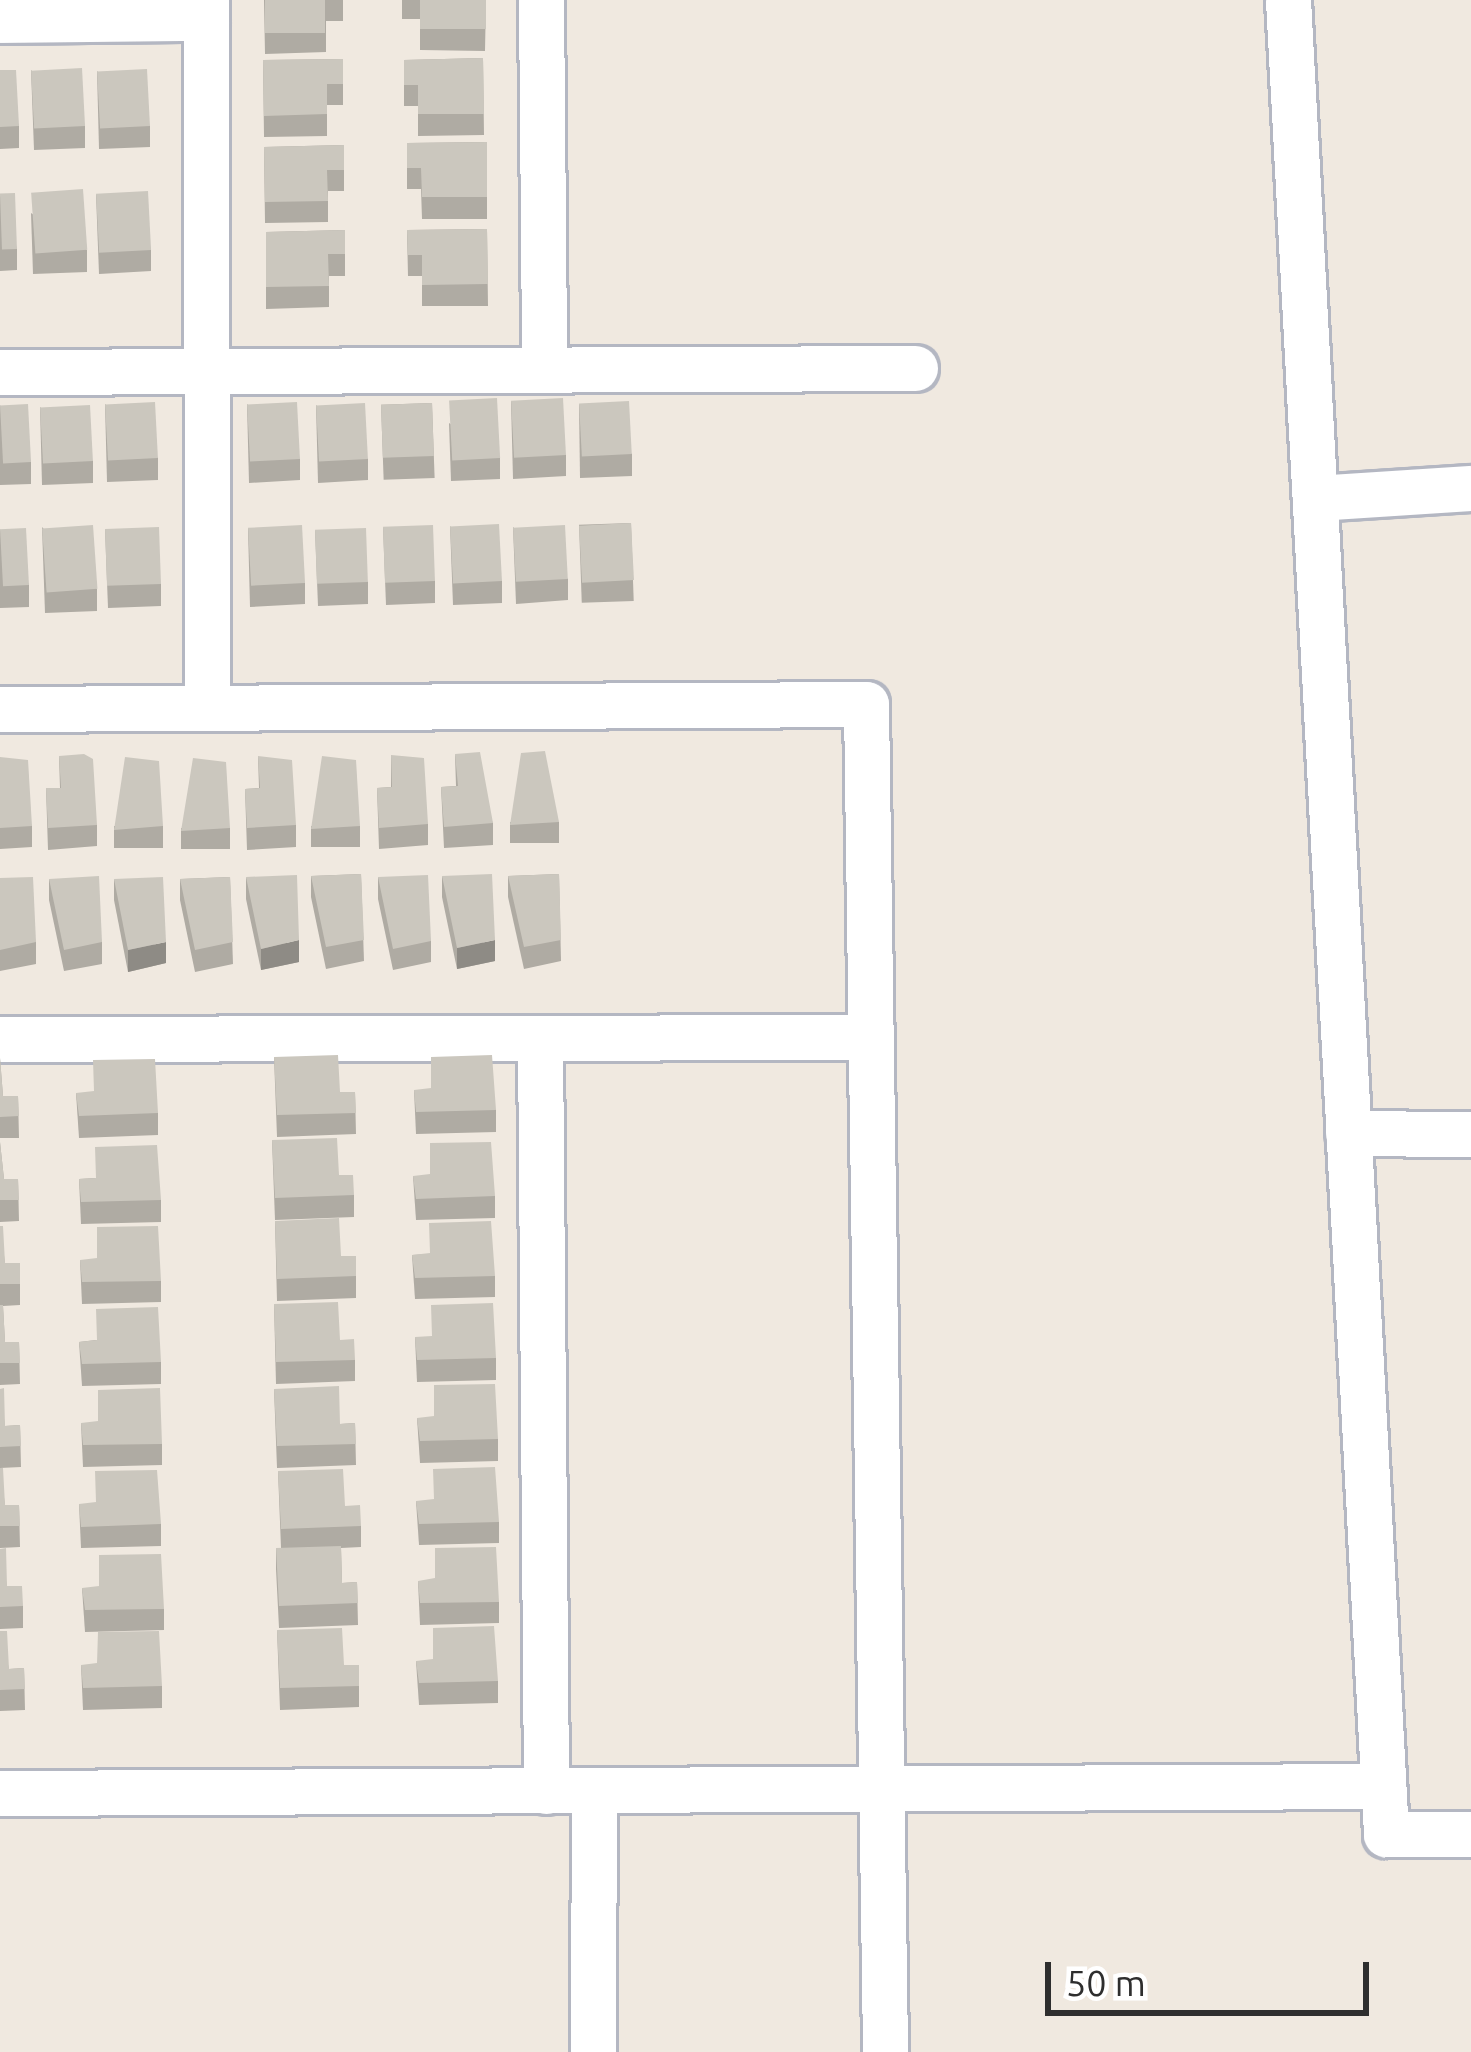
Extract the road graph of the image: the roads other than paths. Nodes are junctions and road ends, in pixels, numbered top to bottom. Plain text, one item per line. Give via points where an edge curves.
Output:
1 (541, 0) edge
2 (1288, 0) edge
3 (206, 9) edge
4 (0, 20) edge
5 (544, 365) junction
6 (915, 368) dead end
7 (206, 370) junction
8 (0, 372) edge
9 (1471, 488) edge
10 (1315, 498) junction
11 (207, 708) junction
12 (0, 709) edge
13 (541, 1037) junction
14 (870, 1037) junction
15 (0, 1039) edge
16 (1348, 1133) junction
17 (1471, 1134) edge
18 (1383, 1786) junction
19 (881, 1789) junction
20 (594, 1790) junction
21 (546, 1791) junction
22 (0, 1793) edge
23 (1471, 1834) edge
24 (593, 2052) edge
25 (885, 2052) edge

1 - 5 street
2 - 10 street
3 - 4 street
3 - 7 street
5 - 6 street
5 - 7 street
7 - 8 street
7 - 11 street
9 - 10 street
10 - 16 street
11 - 12 street
11 - 14 street via 866,704
13 - 14 street
13 - 15 street
13 - 21 street
14 - 19 street
16 - 17 street
16 - 18 street
18 - 19 street
18 - 23 street via 1386,1834
19 - 20 street
19 - 25 street
20 - 21 street
20 - 24 street
21 - 22 street

